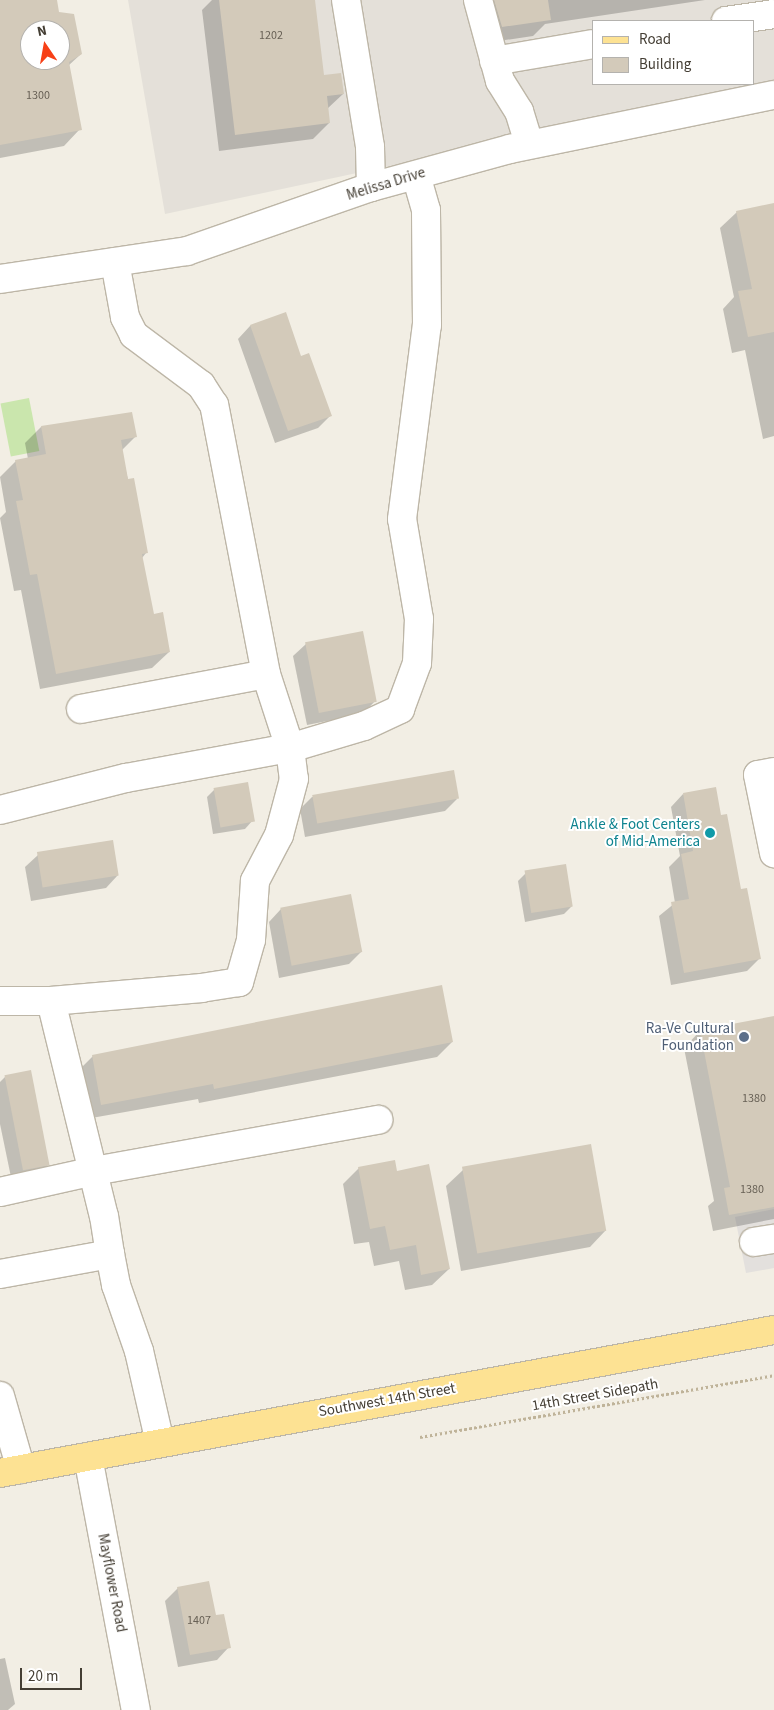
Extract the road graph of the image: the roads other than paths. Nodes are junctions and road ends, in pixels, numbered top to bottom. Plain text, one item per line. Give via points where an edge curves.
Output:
1 (346, 0) edge
2 (478, 0) edge
3 (774, 14) edge
4 (733, 20) edge
5 (592, 44) edge
6 (494, 61) junction
7 (731, 94) edge
8 (774, 95) edge
9 (530, 144) junction
10 (416, 175) junction
11 (370, 187) junction
12 (115, 262) junction
13 (0, 279) edge
14 (266, 674) junction
15 (81, 709) dead end
16 (290, 748) junction
17 (774, 772) edge
18 (0, 810) edge
19 (774, 853) edge
20 (0, 1000) edge
21 (51, 1001) junction
22 (378, 1120) dead end
23 (94, 1171) junction
24 (0, 1192) edge
25 (110, 1254) junction
26 (0, 1274) edge
27 (774, 1330) edge
28 (0, 1396) edge
29 (160, 1443) junction
30 (88, 1456) junction
31 (10, 1471) edge
32 (136, 1710) edge

1 - 11 street via 370,147
2 - 6 street
3 - 4 street
5 - 6 street
6 - 9 street via 500,81 519,111
7 - 8 street, Melissa Drive
7 - 9 street, Melissa Drive
9 - 10 street, Melissa Drive
10 - 11 street, Melissa Drive
10 - 16 street via 426,210 427,324 402,519 419,619 417,664 400,709 364,726
11 - 12 street, Melissa Drive via 187,251
12 - 13 street, Melissa Drive
12 - 14 street via 125,316 134,335 201,386 214,405
14 - 15 street
14 - 16 street
16 - 18 street via 126,778
16 - 21 street via 294,779 279,835 255,881 251,940 238,982
17 - 19 street via 758,775
20 - 21 street
21 - 23 street
22 - 23 street
23 - 24 street
23 - 25 street
25 - 26 street
25 - 29 street via 116,1285 139,1350
27 - 29 main road, Southwest 14th Street
28 - 31 street
29 - 30 main road, Southwest 14th Street
30 - 31 main road, Southwest 14th Street
30 - 32 street, Mayflower Road

